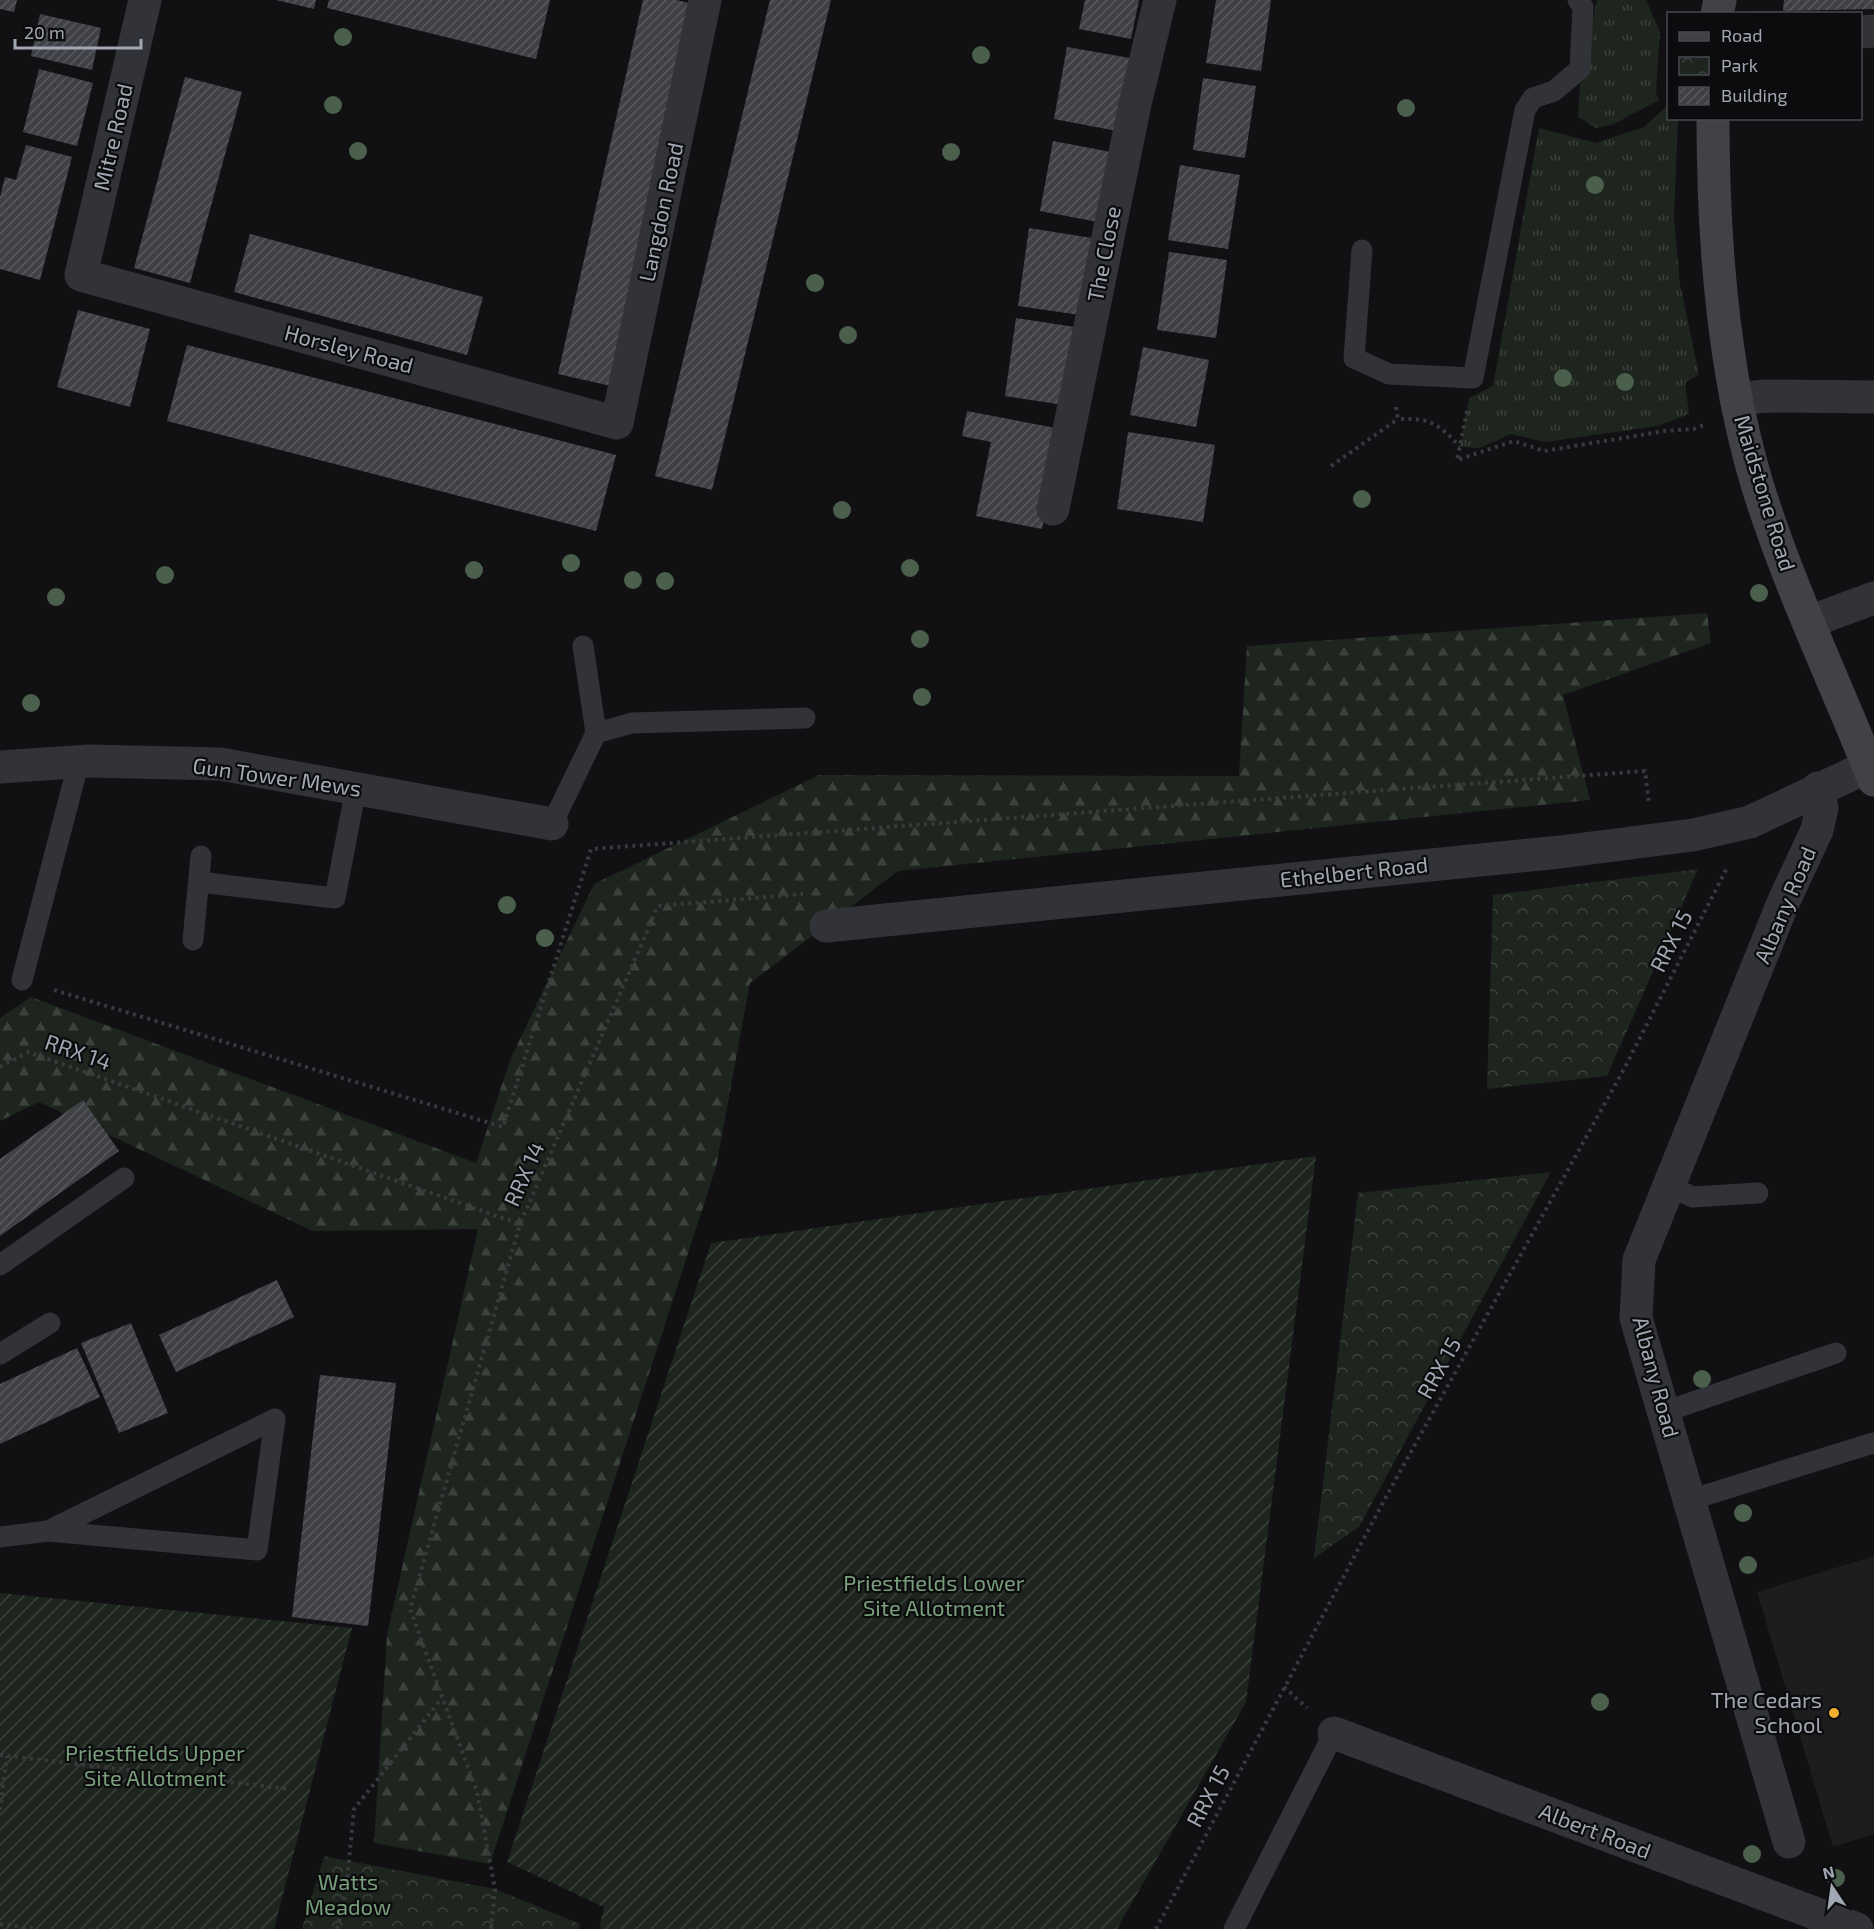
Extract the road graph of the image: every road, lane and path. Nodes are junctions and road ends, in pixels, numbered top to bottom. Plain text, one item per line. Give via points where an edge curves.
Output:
1 (145, 0) edge
2 (705, 0) edge
3 (1160, 0) edge
4 (1578, 0) edge
5 (1713, 120) edge
6 (1362, 250) dead end
7 (81, 275) joint
8 (1389, 374) junction
9 (1473, 378) junction
10 (1874, 397) edge
11 (1737, 405) junction
12 (1398, 419) junction
13 (617, 423) joint
14 (1460, 447) junction
15 (1331, 466) dead end
16 (1053, 509) dead end
17 (1874, 598) edge
18 (1809, 622) junction
19 (583, 646) dead end
20 (805, 718) dead end
21 (596, 733) junction
22 (79, 761) junction
23 (0, 767) edge
24 (1871, 773) edge
25 (356, 788) junction
26 (1818, 788) junction
27 (1750, 822) junction
28 (552, 824) joint
29 (201, 856) dead end
30 (199, 882) junction
31 (809, 894) dead end
32 (826, 926) dead end
33 (193, 940) dead end
34 (22, 980) dead end
35 (0, 1067) edge
36 (124, 1178) dead end
37 (1670, 1187) junction
38 (1758, 1193) dead end
39 (520, 1224) junction
40 (0, 1265) edge
41 (50, 1323) dead end
42 (1836, 1353) dead end
43 (0, 1354) edge
44 (1664, 1412) junction
45 (1874, 1443) edge
46 (1690, 1500) junction
47 (48, 1531) junction
48 (0, 1537) edge
49 (443, 1697) junction
50 (1334, 1733) joint
51 (0, 1755) edge
52 (7, 1756) junction
53 (288, 1789) dead end
54 (0, 1810) edge
55 (1789, 1842) dead end
56 (0, 1924) edge
57 (38, 1929) edge
58 (337, 1929) edge
59 (491, 1929) edge
60 (1156, 1929) edge
61 (1234, 1929) edge
62 (1857, 1929) edge

1 - 7 street, Mitre Road
2 - 13 street, Langdon Road
3 - 16 street, The Close via 1135,104
4 - 9 lane via 1583,7 1580,69 1554,91 1533,98 1525,110
5 - 11 main road, Maidstone Road via 1713,196
6 - 8 lane via 1354,358
7 - 13 street, Horsley Road
8 - 9 lane
8 - 12 path
9 - 14 path
10 - 11 street via 1765,396
11 - 14 path via 1694,429 1544,451 1514,441 1457,460
11 - 18 main road, Maidstone Road via 1757,483
12 - 14 path via 1422,419 1442,427
12 - 15 path
17 - 18 street
18 - 24 main road, Maidstone Road
19 - 21 lane
20 - 21 lane via 632,723
21 - 28 lane
22 - 23 street, Gun Tower Mews
22 - 25 street, Gun Tower Mews via 220,764
22 - 34 lane
24 - 26 street, Ethelbert Road
25 - 28 street, Gun Tower Mews
25 - 30 lane via 335,898
26 - 27 street, Ethelbert Road
26 - 37 street, Albany Road via 1822,808 1817,830
27 - 32 street, Ethelbert Road via 1693,835 1560,852
27 - 60 path, RRX 15 via 1624,1069 1387,1495
29 - 30 lane
30 - 33 lane
31 - 39 path, RRX 14 via 658,906
35 - 39 path, RRX 14 via 28,1052
36 - 40 lane
37 - 38 lane via 1693,1197
37 - 44 street, Albany Road via 1639,1260 1636,1318
39 - 49 path via 410,1609
41 - 43 lane
42 - 44 lane
44 - 46 street, Albany Road
45 - 46 lane
46 - 55 street, Albany Road
47 - 47 lane via 254,1429 275,1419 257,1550
47 - 48 lane
49 - 58 path via 354,1809
49 - 59 path via 477,1792 495,1889
50 - 61 lane
50 - 62 street, Albert Road
51 - 52 path
52 - 53 path
52 - 54 path
56 - 57 path

